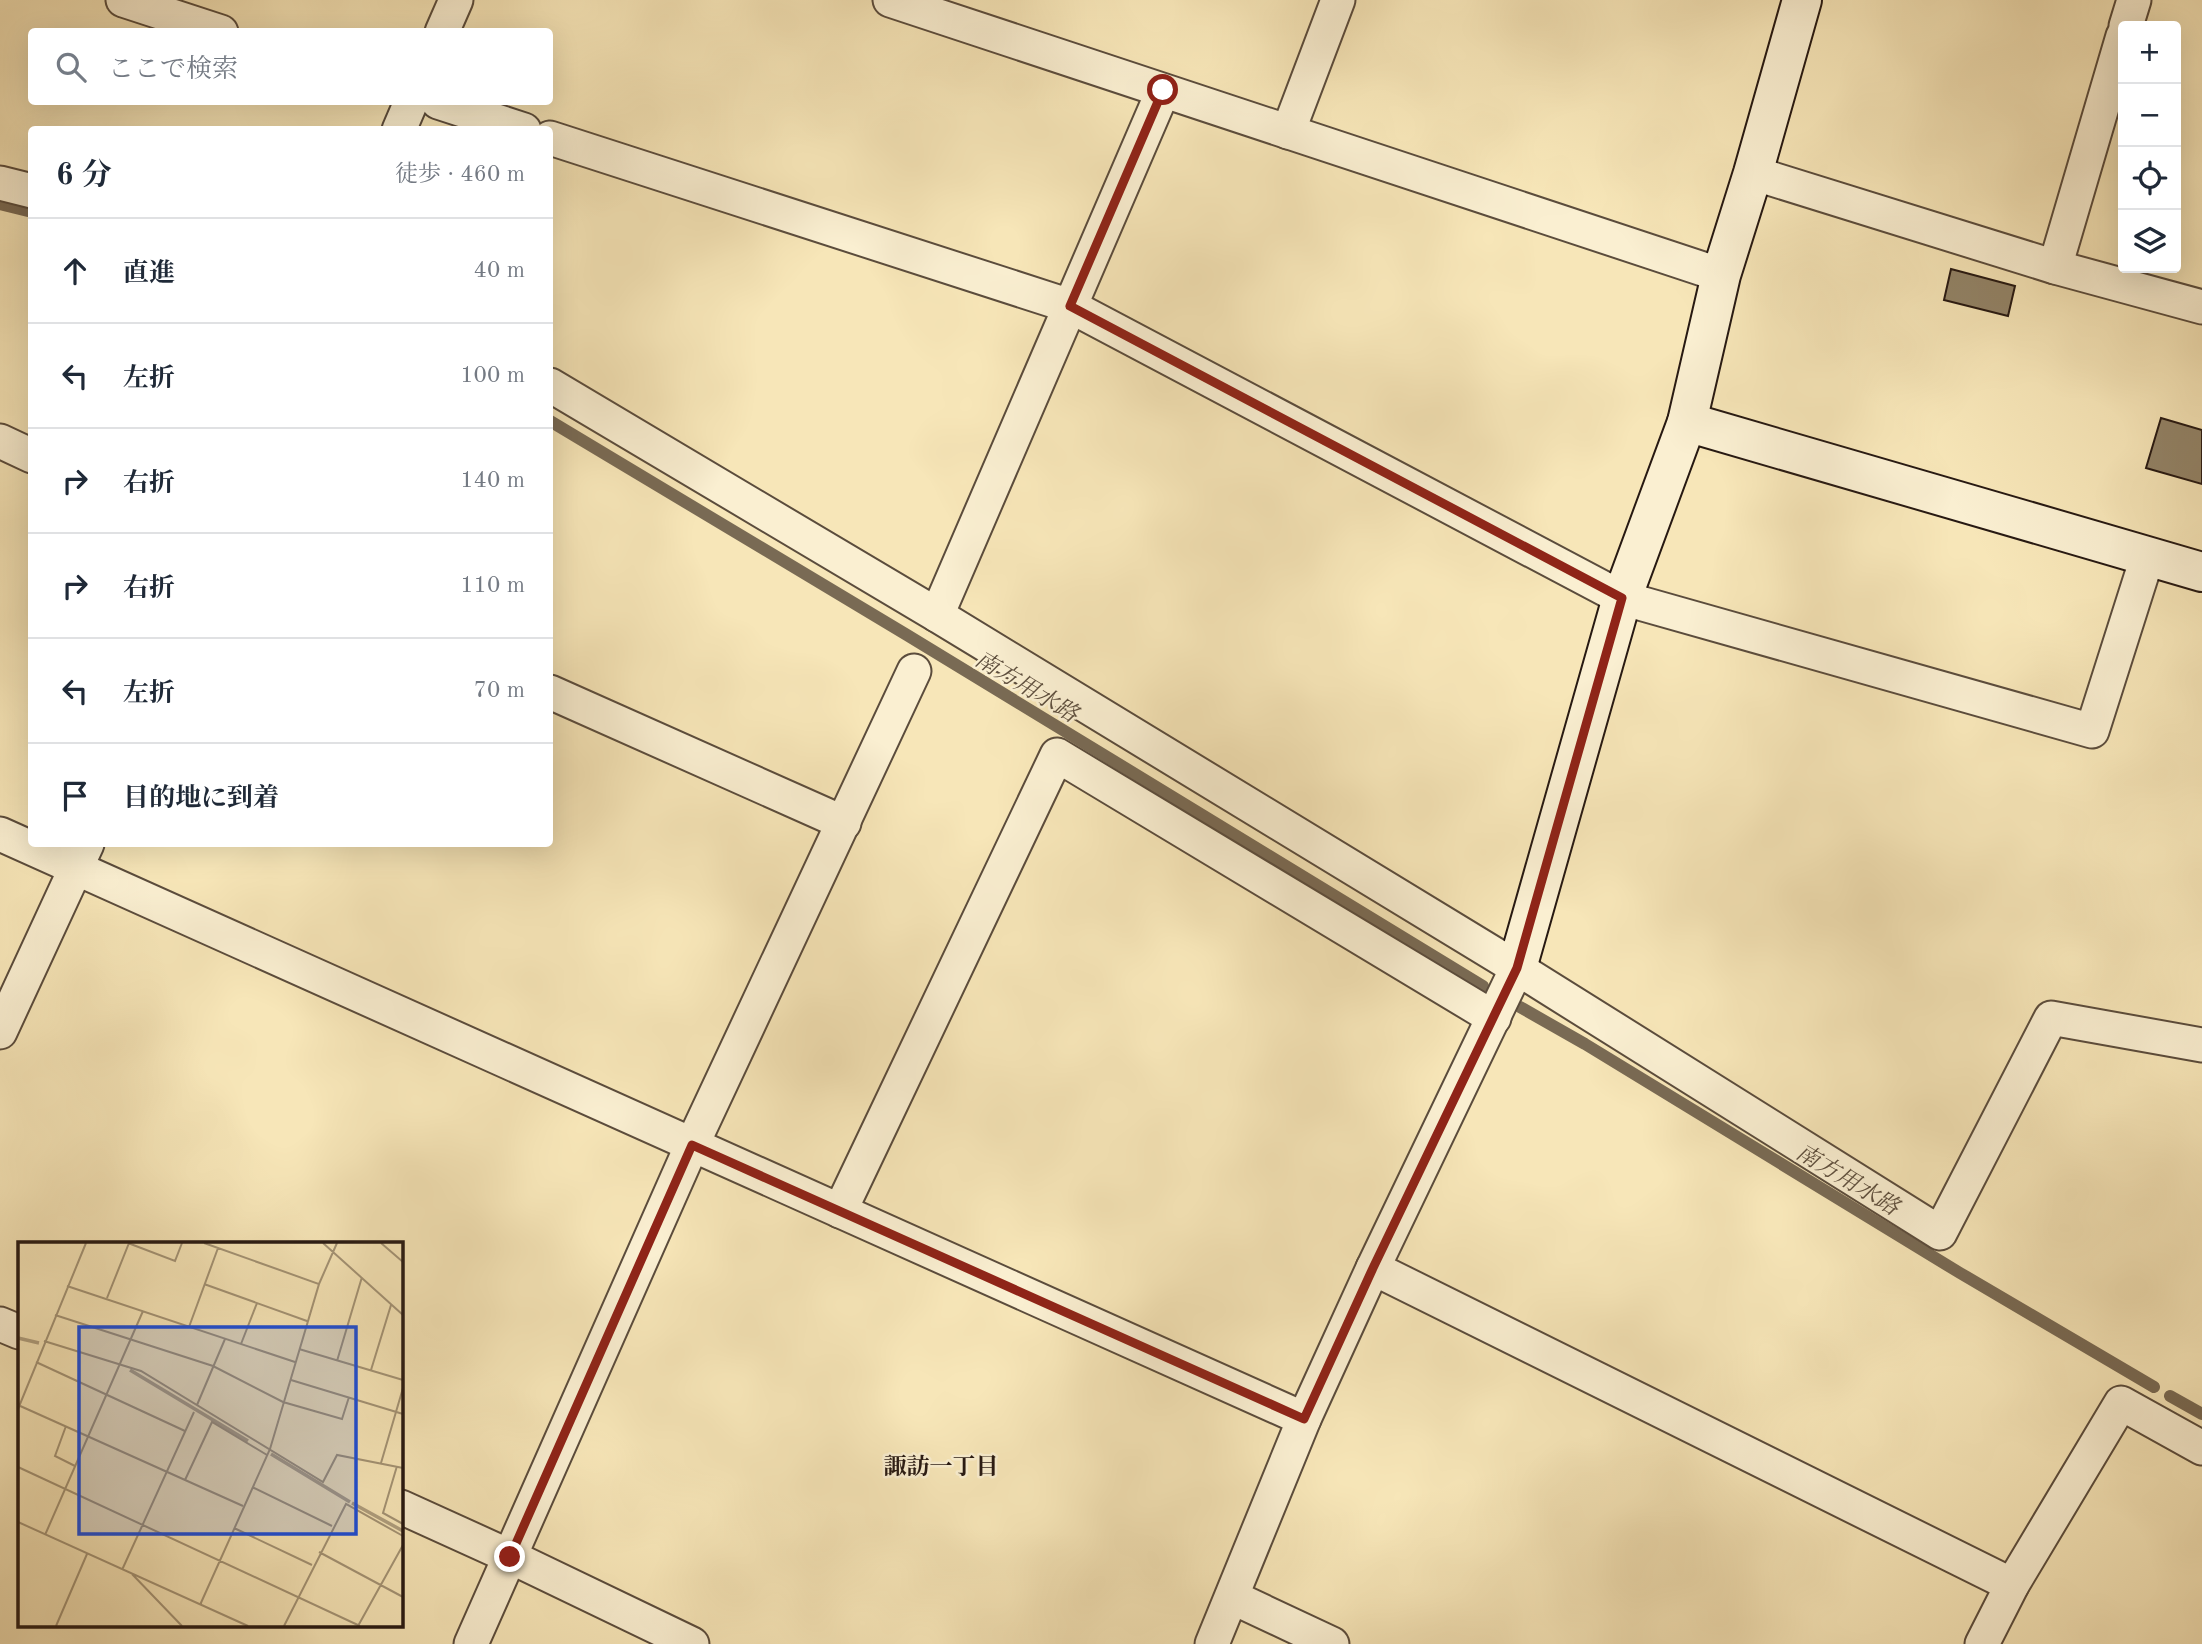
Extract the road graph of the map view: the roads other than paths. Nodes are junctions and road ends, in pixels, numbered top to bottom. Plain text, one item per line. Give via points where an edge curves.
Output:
1 (123, 0) edge
2 (456, 0) edge
3 (890, 0) edge
4 (1338, 0) edge
5 (1802, 0) edge
6 (2134, 0) edge
7 (2128, 21) edge
8 (208, 28) edge
9 (444, 28) edge
10 (2118, 53) edge
11 (1163, 90) junction
12 (410, 105) edge
13 (447, 105) edge
14 (401, 126) edge
15 (512, 126) edge
16 (1288, 132) junction
17 (553, 139) edge
18 (1753, 173) junction
19 (0, 183) edge
20 (28, 190) edge
21 (2055, 267) junction
22 (1721, 275) junction
23 (1070, 306) junction
24 (2202, 307) edge
25 (553, 387) edge
26 (1687, 422) junction
27 (0, 441) edge
28 (28, 454) edge
29 (2148, 555) junction
30 (2202, 572) edge
31 (1622, 598) junction
32 (937, 615) junction
33 (914, 671) dead end
34 (553, 693) edge
35 (844, 823) junction
36 (0, 834) edge
37 (28, 842) edge
38 (48, 847) edge
39 (81, 856) edge
40 (1517, 968) junction
41 (1494, 1018) junction
42 (0, 1032) edge
43 (2202, 1045) edge
44 (692, 1145) junction
45 (840, 1211) junction
46 (1373, 1268) junction
47 (0, 1324) edge
48 (18, 1332) edge
49 (1304, 1419) junction
50 (2202, 1448) edge
51 (402, 1507) edge
52 (510, 1557) junction
53 (2012, 1584) junction
54 (1232, 1597) junction
55 (471, 1644) edge
56 (692, 1644) edge
57 (1212, 1644) edge
58 (1332, 1644) edge
59 (1982, 1644) edge

1 - 8 street
2 - 9 street
3 - 11 street
4 - 16 street
5 - 18 street
6 - 7 street
10 - 21 street
11 - 16 street
11 - 23 street
12 - 14 street
13 - 15 street
16 - 22 street
17 - 23 street
18 - 21 street
18 - 22 street
19 - 20 street
21 - 24 street
22 - 26 street
23 - 31 street
23 - 32 street
25 - 32 street
26 - 29 street
26 - 31 street
27 - 28 street
29 - 30 street
29 - 31 street via 2092,731
31 - 40 street
32 - 40 street
33 - 35 street
34 - 35 street
35 - 44 street
36 - 37 street
38 - 39 street
39 - 42 street
39 - 44 street
40 - 41 street
40 - 43 street via 1940,1233 2050,1018
41 - 45 street via 1057,755
41 - 46 street
44 - 45 street
44 - 52 street
45 - 49 street
46 - 49 street
46 - 53 street
47 - 48 street
49 - 54 street
50 - 53 street via 2121,1403
51 - 52 street
52 - 55 street
52 - 56 street
53 - 59 street
54 - 57 street
54 - 58 street

